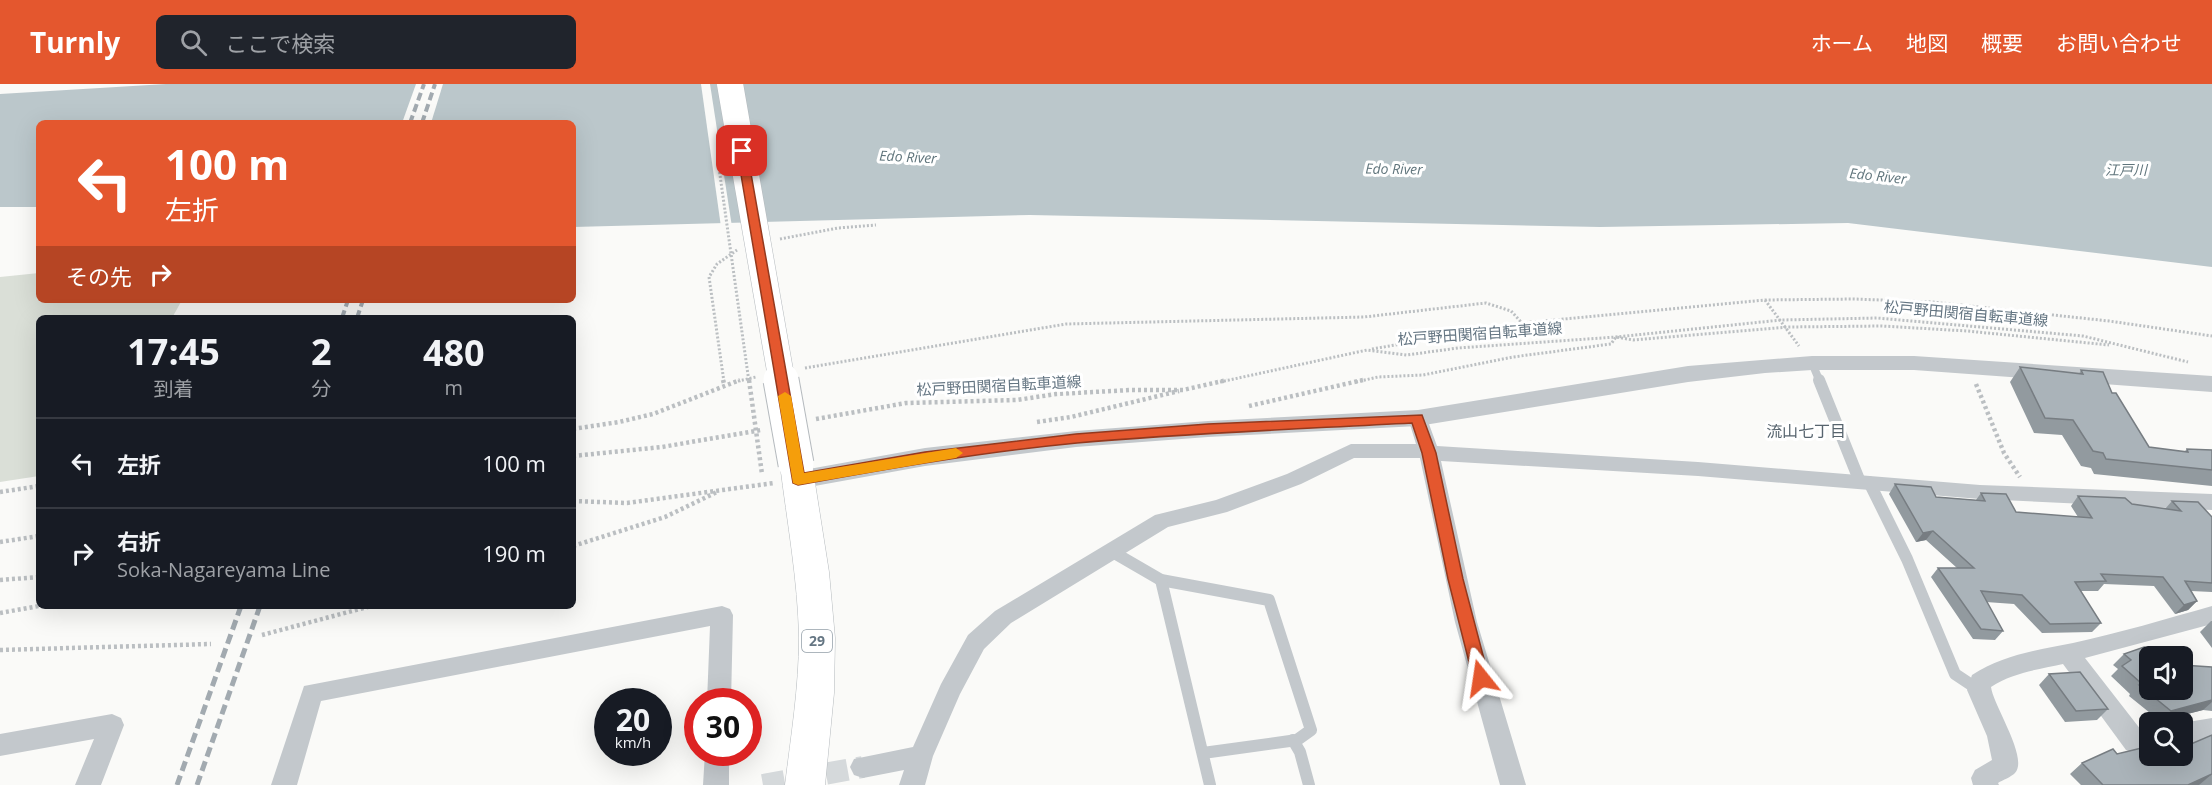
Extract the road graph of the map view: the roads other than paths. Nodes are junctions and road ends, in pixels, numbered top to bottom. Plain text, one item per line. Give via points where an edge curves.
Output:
1 (730, 84) edge
2 (1804, 359) junction
3 (2212, 384) edge
4 (1418, 418) junction
5 (1428, 452) junction
6 (797, 472) junction
7 (1865, 482) junction
8 (2204, 502) edge
9 (2212, 519) edge
10 (1111, 551) junction
11 (1161, 580) junction
12 (2212, 615) edge
13 (2068, 653) junction
14 (719, 688) edge
15 (1979, 690) junction
16 (2212, 729) edge
17 (2193, 732) edge
18 (1293, 740) junction
19 (2139, 741) edge
20 (0, 745) edge
21 (1203, 753) junction
22 (921, 756) junction
23 (717, 766) edge
24 (863, 767) tunnel mouth
25 (88, 785) edge
26 (284, 785) edge
27 (716, 785) edge
28 (805, 785) edge
29 (912, 785) edge
30 (1210, 785) edge
31 (1309, 785) edge
32 (1513, 785) edge
33 (1986, 785) edge

1 - 6 main road, 29, bridge
2 - 3 street via 1970,366
2 - 4 street
2 - 7 lane
4 - 5 street
4 - 6 street via 1076,439
5 - 7 street
5 - 10 street via 1352,451 1294,479 1220,507 1162,521
5 - 32 street via 1466,621
6 - 28 main road, 29 via 815,594 817,641
7 - 8 street via 2031,495
7 - 15 lane via 1907,559 1955,674
8 - 9 street
10 - 11 lane
10 - 22 street via 1003,617 976,642 949,691
11 - 18 lane via 1269,600 1311,730
11 - 21 lane
12 - 13 street
13 - 15 street via 2004,667 1980,682
13 - 19 street via 2135,742
14 - 26 street via 722,615 312,693
15 - 33 street via 1999,736 2006,765 1984,778
16 - 17 street
18 - 21 lane
18 - 31 lane
20 - 25 street via 112,724
21 - 30 lane
22 - 24 street
22 - 29 street
23 - 27 street

